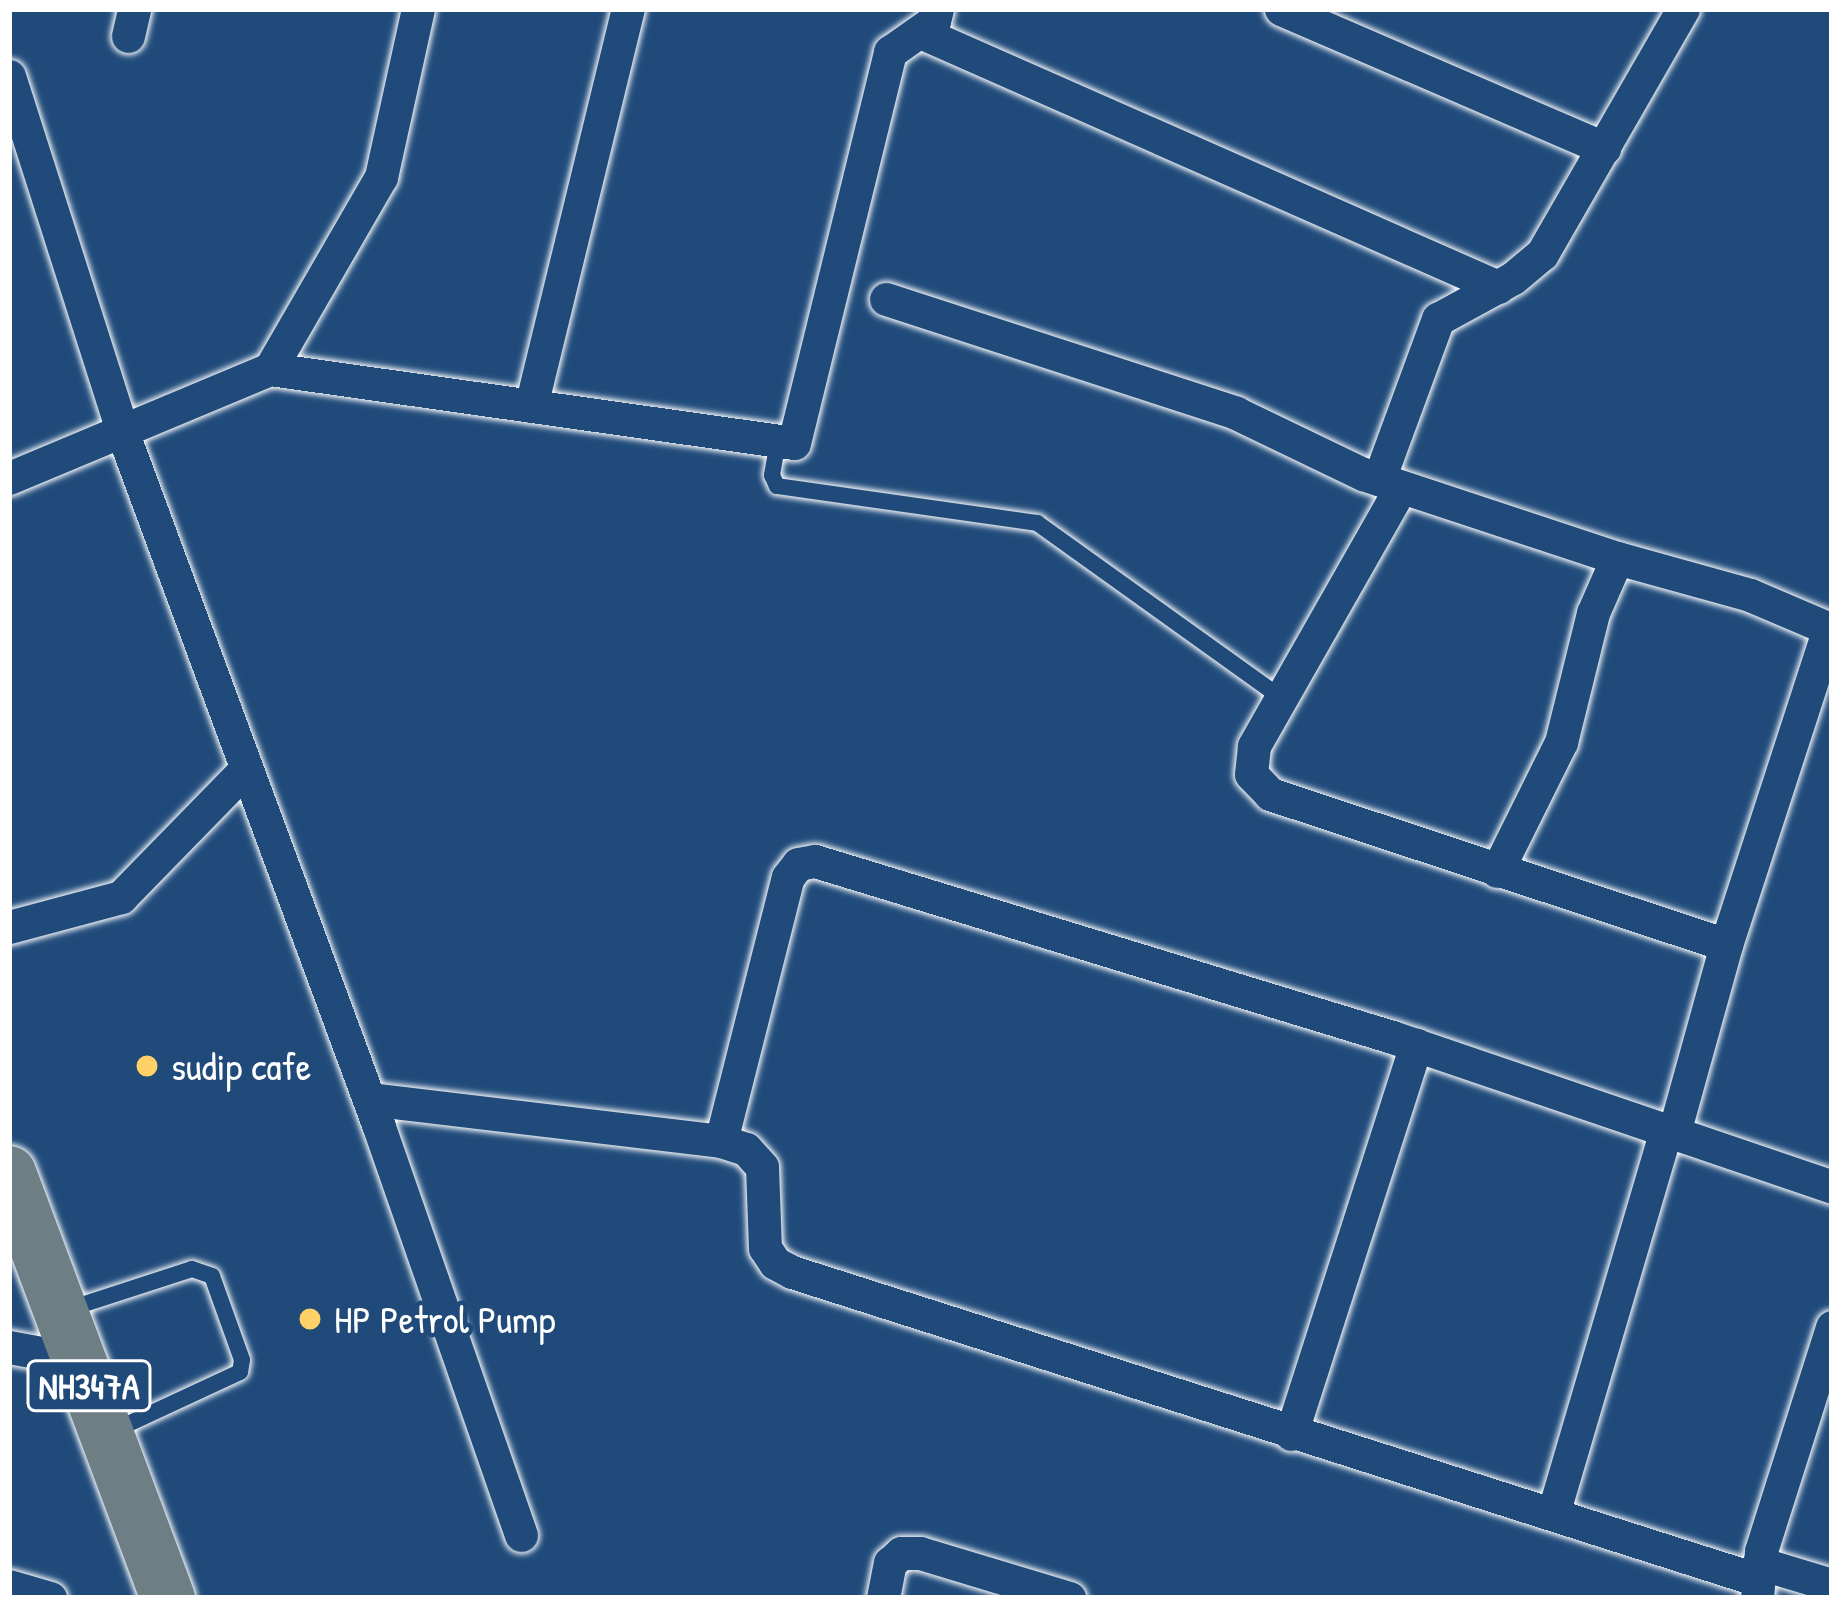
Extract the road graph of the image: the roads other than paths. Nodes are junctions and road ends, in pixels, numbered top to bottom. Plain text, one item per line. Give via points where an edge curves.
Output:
1 (418, 9) edge
2 (628, 9) edge
3 (1281, 9) edge
4 (1682, 9) edge
5 (928, 20) edge
6 (9, 76) edge
7 (1604, 148) junction
8 (1498, 286) junction
9 (886, 299) dead end
10 (270, 369) junction
11 (531, 406) junction
12 (122, 431) junction
13 (778, 441) junction
14 (9, 478) edge
15 (1390, 483) junction
16 (1617, 558) junction
17 (1830, 629) edge
18 (1281, 698) junction
19 (246, 769) junction
20 (1497, 872) junction
21 (9, 927) edge
22 (1726, 945) junction
23 (1416, 1045) junction
24 (369, 1099) junction
25 (1670, 1131) junction
26 (721, 1141) junction
27 (10, 1180) edge
28 (1832, 1187) edge
29 (1832, 1328) edge
30 (70, 1336) junction
31 (9, 1347) edge
32 (107, 1433) junction
33 (1291, 1434) junction
34 (1553, 1514) junction
35 (521, 1535) dead end
36 (1757, 1580) edge
37 (1832, 1585) edge
38 (9, 1586) edge
39 (50, 1598) edge
40 (168, 1598) edge
41 (883, 1598) edge
42 (1069, 1598) edge

1 - 10 street via 381,177
2 - 11 street
3 - 7 street
4 - 7 street
5 - 8 street
5 - 13 street via 890,52 794,443
6 - 12 street
7 - 8 street via 1542,254
8 - 15 street via 1438,319
9 - 15 street via 1236,413
10 - 11 street
10 - 12 street
11 - 13 street
12 - 14 street
12 - 19 street
13 - 18 lane via 777,486 1037,523
15 - 16 street
15 - 18 street
16 - 17 street via 1750,595
16 - 20 street via 1593,613 1561,742
17 - 22 street
18 - 20 street via 1254,746 1251,774 1270,794
19 - 21 street via 121,897
19 - 24 street
20 - 22 street
22 - 25 street
23 - 25 street
23 - 26 street via 815,862 798,864 788,877
23 - 33 street
24 - 26 street
24 - 35 street
25 - 28 street
25 - 34 street
26 - 33 street via 746,1149 762,1167 765,1248 792,1272
27 - 30 highway, NH347A
29 - 36 street
30 - 31 street
30 - 32 highway, NH347A
30 - 32 lane via 192,1269 212,1276 240,1372
32 - 40 highway, NH347A
33 - 34 street
34 - 36 street
36 - 37 street
38 - 39 street
41 - 42 street via 890,1563 901,1553 920,1553

